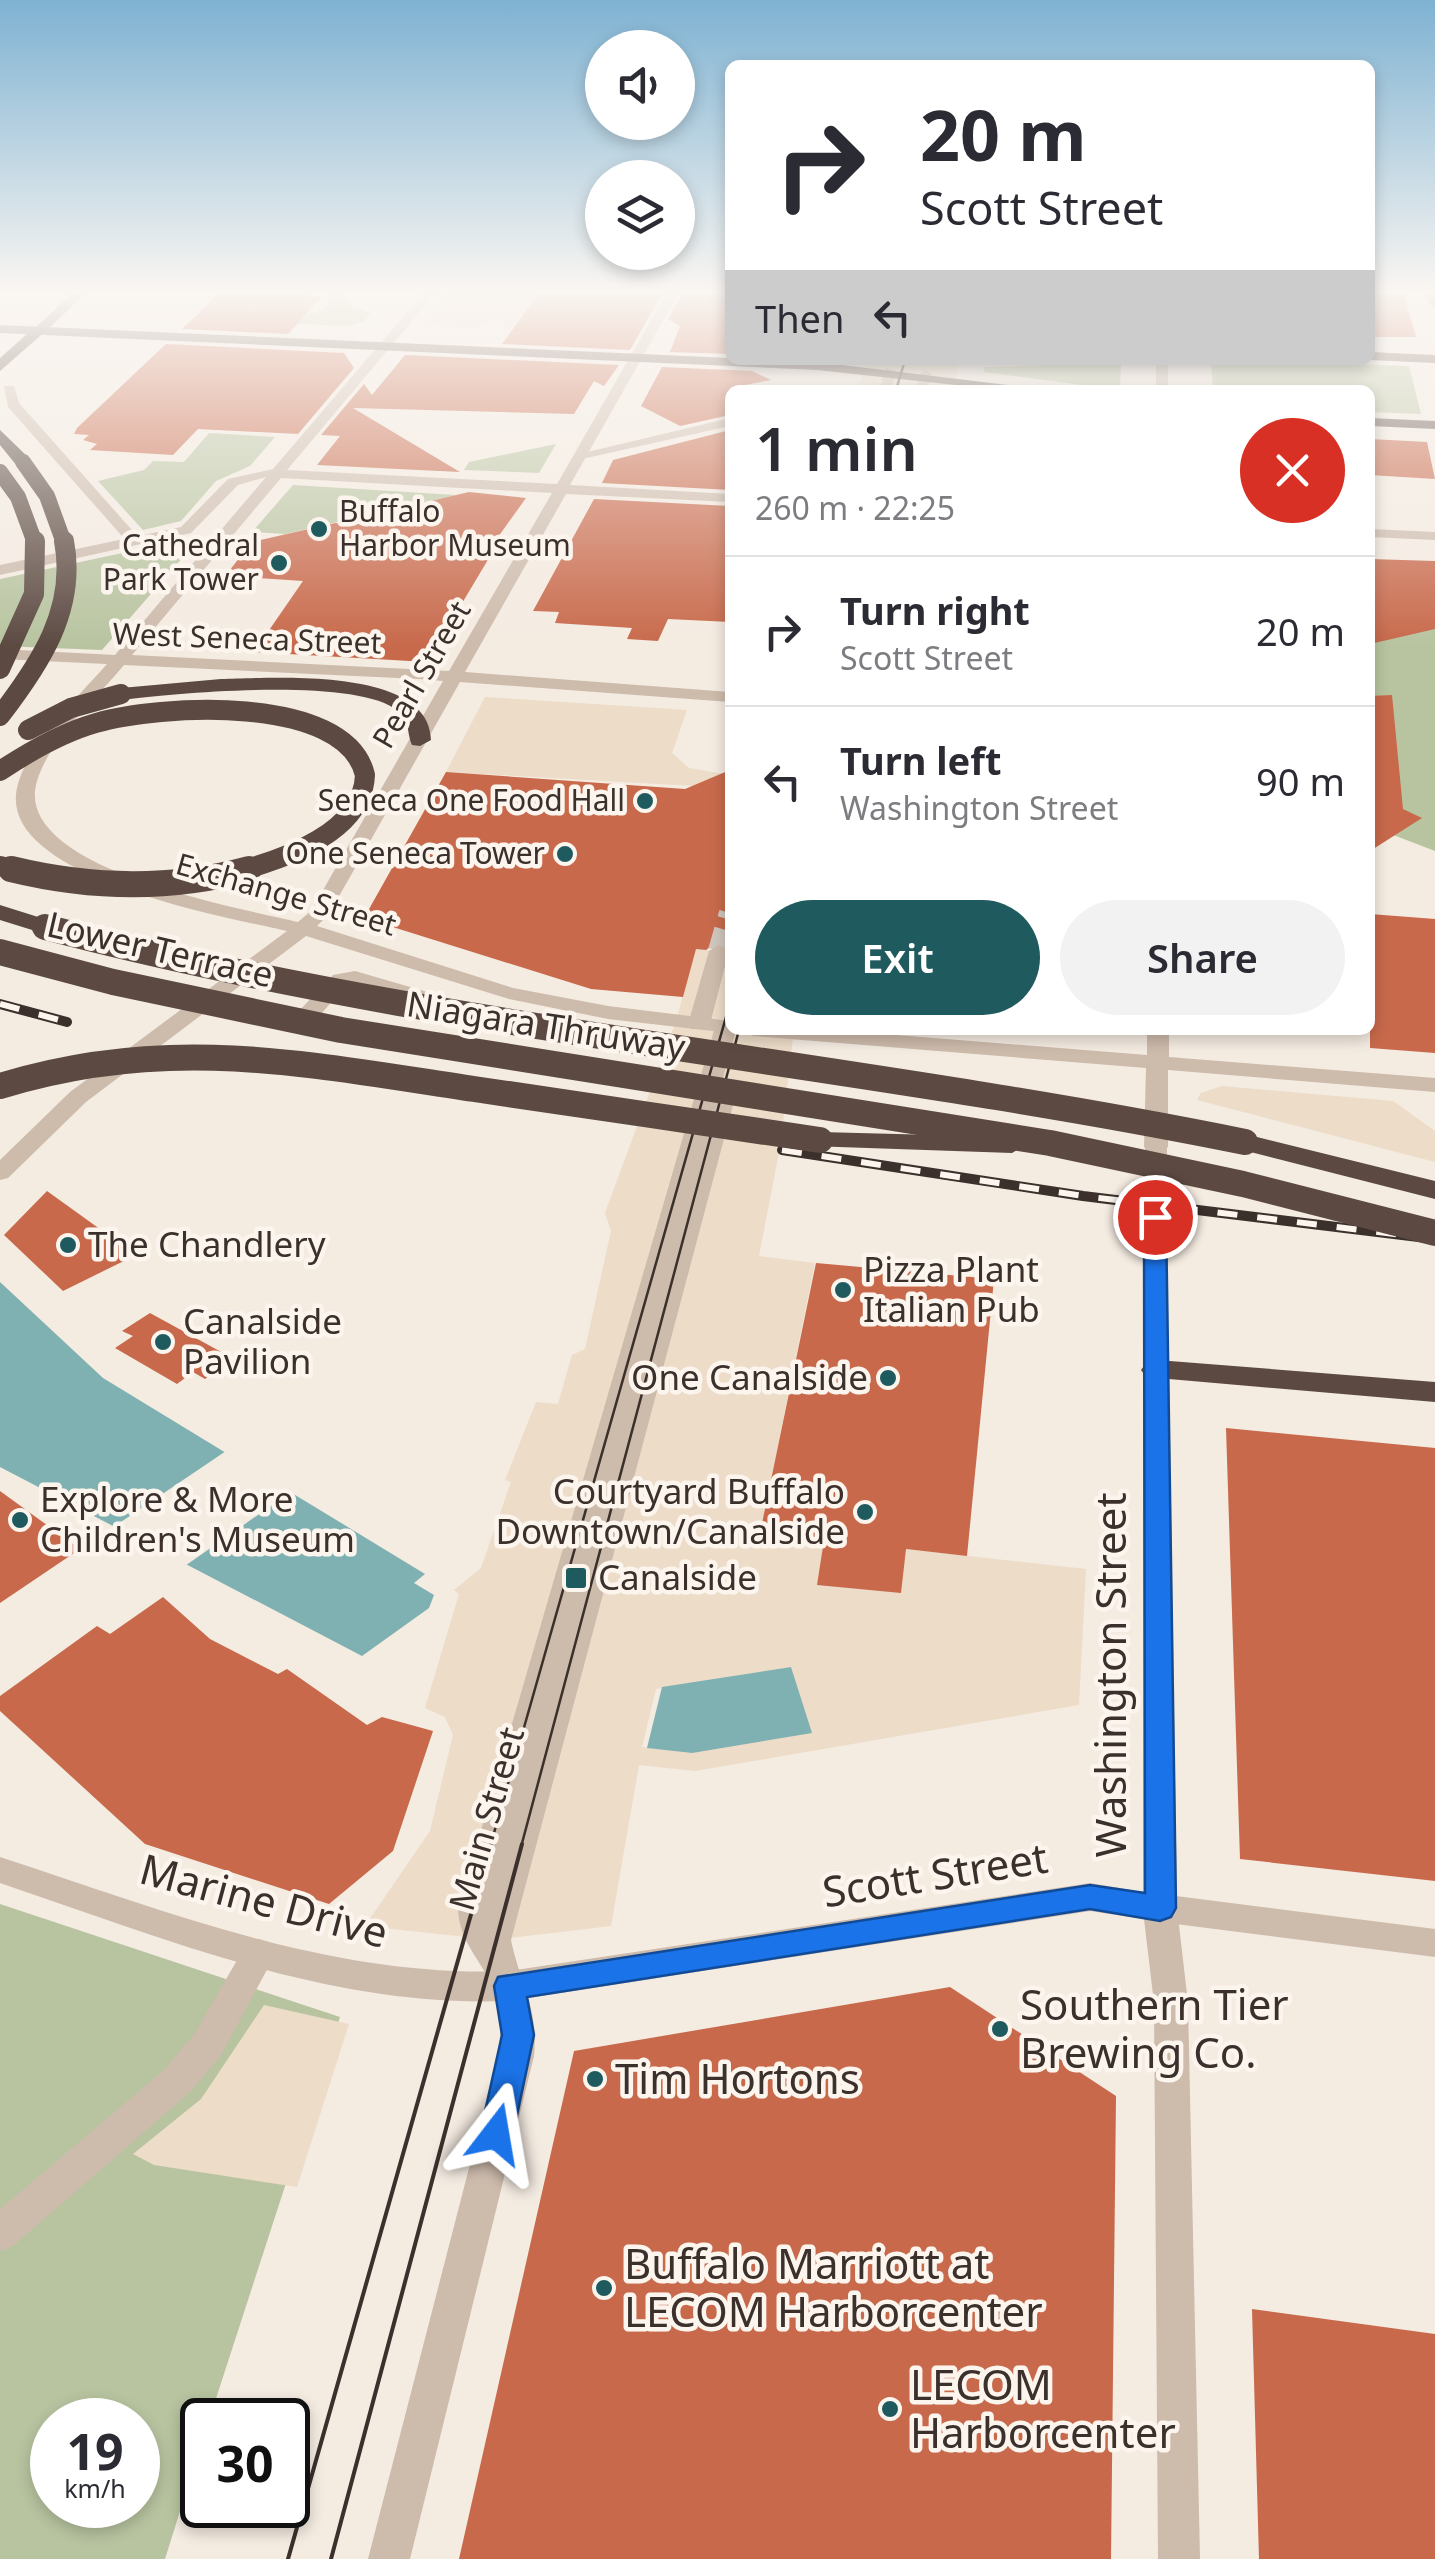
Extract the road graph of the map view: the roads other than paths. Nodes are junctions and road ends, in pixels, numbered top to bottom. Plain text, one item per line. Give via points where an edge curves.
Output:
1 (17, 408) edge
2 (334, 408) edge
3 (608, 408) edge
4 (1375, 422) edge
5 (725, 423) edge
6 (1435, 425) edge
7 (0, 435) edge
8 (582, 455) junction
9 (0, 472) edge
10 (280, 474) junction
11 (562, 489) junction
12 (725, 498) edge
13 (186, 530) junction
14 (228, 533) junction
15 (1375, 533) edge
16 (1435, 536) edge
17 (134, 541) junction
18 (0, 569) edge
19 (0, 654) edge
20 (118, 662) junction
21 (0, 670) edge
22 (454, 679) junction
23 (725, 697) edge
24 (0, 716) edge
25 (420, 740) junction
26 (0, 756) edge
27 (0, 771) edge
28 (0, 866) edge
29 (0, 912) edge
30 (304, 930) junction
31 (0, 943) edge
32 (719, 951) tunnel mouth
33 (0, 952) edge
34 (725, 972) edge
35 (209, 1000) junction
36 (307, 1016) junction
37 (725, 1027) edge
38 (739, 1035) edge
39 (815, 1035) edge
40 (1158, 1035) edge
41 (1158, 1063) junction
42 (1435, 1085) edge
43 (0, 1086) edge
44 (1065, 1146) junction
45 (0, 1172) edge
46 (1435, 1190) edge
47 (1435, 1233) edge
48 (1157, 1370) junction
49 (1435, 1392) edge
50 (0, 1870) edge
51 (1160, 1908) junction
52 (1435, 1943) edge
53 (259, 1952) junction
54 (505, 1978) junction
55 (0, 2233) edge
56 (389, 2559) edge
57 (1178, 2559) edge

1 - 17 street
2 - 10 street, Exchange Street
3 - 8 street, Pearl Street
4 - 6 highway
5 - 8 street
7 - 24 highway, bridge via 58,515 69,588 42,659
8 - 11 street, Pearl Street
9 - 21 highway, bridge via 29,516 38,566 29,613
10 - 11 street
10 - 13 street via 232,482
10 - 14 street, Exchange Street
11 - 12 street
11 - 22 street, Pearl Street
13 - 14 street
13 - 17 street
14 - 20 street, Exchange Street
15 - 16 street
17 - 18 street
19 - 20 street, West Seneca Street
20 - 22 street, West Seneca Street
20 - 30 street, Exchange Street via 28,775 24,796 32,824 74,860 115,877
22 - 23 street, West Seneca Street
22 - 25 street, Pearl Street
25 - 26 highway, bridge via 420,722 410,710 380,695 252,685 160,688 94,700 33,727
25 - 30 street, Pearl Street
27 - 28 highway, bridge via 68,732 178,710 296,721 329,734 364,769 363,790 334,829 242,870 115,885
29 - 46 highway, Niagara Thruway, bridge via 249,979 1050,1102
30 - 35 street, Pearl Street
30 - 37 street, Exchange Street via 533,999
31 - 35 street, Lower Terrace
32 - 34 street, Main Street
33 - 44 highway, Niagara Thruway, bridge via 296,1024
35 - 36 street, Lower Terrace
35 - 45 street, Pearl Street via 78,1097
36 - 36 street, Lower Terrace via 582,1058 595,1026 429,1000 355,976 340,979
38 - 54 street, Main Street via 494,1940
39 - 41 street, Exchange Street
40 - 41 street, Washington Street
41 - 42 street, Exchange Street
41 - 48 street, Washington Street, bridge
43 - 44 highway, bridge via 98,1060 253,1056 820,1140
44 - 47 highway, Niagara Thruway, bridge
48 - 49 highway
48 - 51 street, Washington Street
50 - 53 street, Marine Drive
51 - 52 street, Scott Street
51 - 54 street, Scott Street via 1090,1897
51 - 57 street, Washington Street via 1171,2002
53 - 54 street, Marine Drive via 416,1987
53 - 55 street via 208,2044 177,2081
54 - 56 street, Main Street via 517,2009 516,2056

